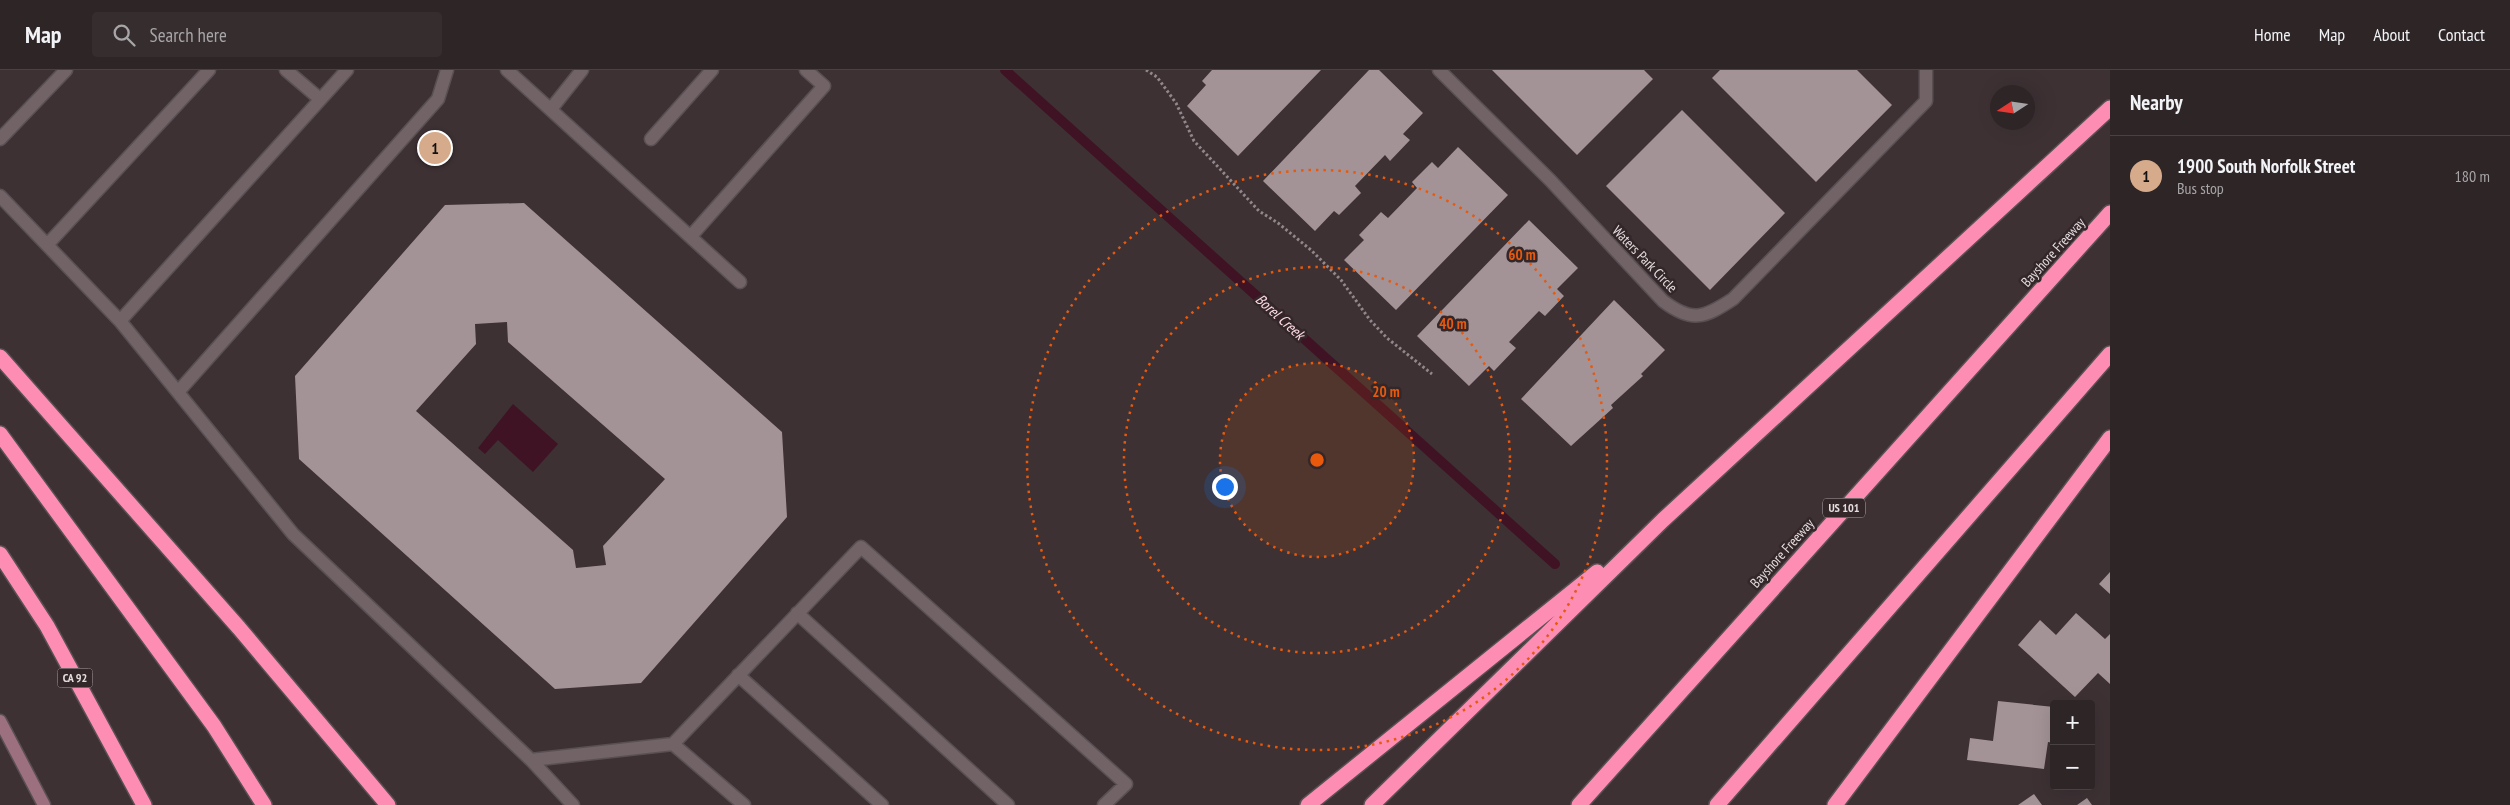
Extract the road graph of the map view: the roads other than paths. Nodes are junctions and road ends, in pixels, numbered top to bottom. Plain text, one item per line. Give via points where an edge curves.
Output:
1 (66, 70) edge
2 (210, 70) edge
3 (286, 70) edge
4 (347, 70) edge
5 (447, 70) edge
6 (507, 70) edge
7 (582, 70) edge
8 (712, 70) edge
9 (806, 70) edge
10 (1439, 70) edge
11 (1926, 70) edge
12 (320, 100) junction
13 (2110, 108) edge
14 (550, 110) junction
15 (0, 139) edge
16 (651, 139) dead end
17 (0, 196) edge
18 (2110, 213) edge
19 (690, 236) junction
20 (47, 245) junction
21 (740, 282) dead end
22 (120, 321) junction
23 (2110, 354) edge
24 (0, 356) edge
25 (178, 392) junction
26 (0, 434) edge
27 (2110, 438) edge
28 (1663, 520) junction
29 (0, 554) edge
30 (797, 614) junction
31 (738, 675) junction
32 (0, 721) edge
33 (673, 744) junction
34 (531, 760) junction
35 (44, 805) edge
36 (144, 805) edge
37 (264, 805) edge
38 (388, 805) edge
39 (573, 805) edge
40 (744, 805) edge
41 (882, 805) edge
42 (1008, 805) edge
43 (1104, 805) edge
44 (1308, 805) edge
45 (1372, 805) edge
46 (1579, 805) edge
47 (1717, 805) edge
48 (1835, 805) edge

1 - 15 street
2 - 20 street
3 - 12 street
4 - 12 street
5 - 25 street via 438,99
6 - 14 street
7 - 14 street
8 - 16 street
9 - 19 street via 824,86
10 - 11 street, Waters Park Circle via 1550,180 1663,301 1679,313 1694,316 1713,312 1733,299 1926,100
12 - 22 street
13 - 28 highway
14 - 19 street
17 - 20 street
18 - 46 highway, Bayshore Freeway / US 101
19 - 21 street
20 - 22 street
22 - 25 street
23 - 47 highway
24 - 38 highway via 239,628
25 - 34 street via 293,534
26 - 37 highway via 214,726
27 - 48 highway
28 - 44 highway
28 - 45 highway
29 - 36 highway, CA 92 via 47,626
30 - 31 street
30 - 42 street
30 - 43 street via 861,547 1126,784
31 - 33 street
31 - 41 street
32 - 35 main road
33 - 34 street
33 - 40 street
34 - 39 street

